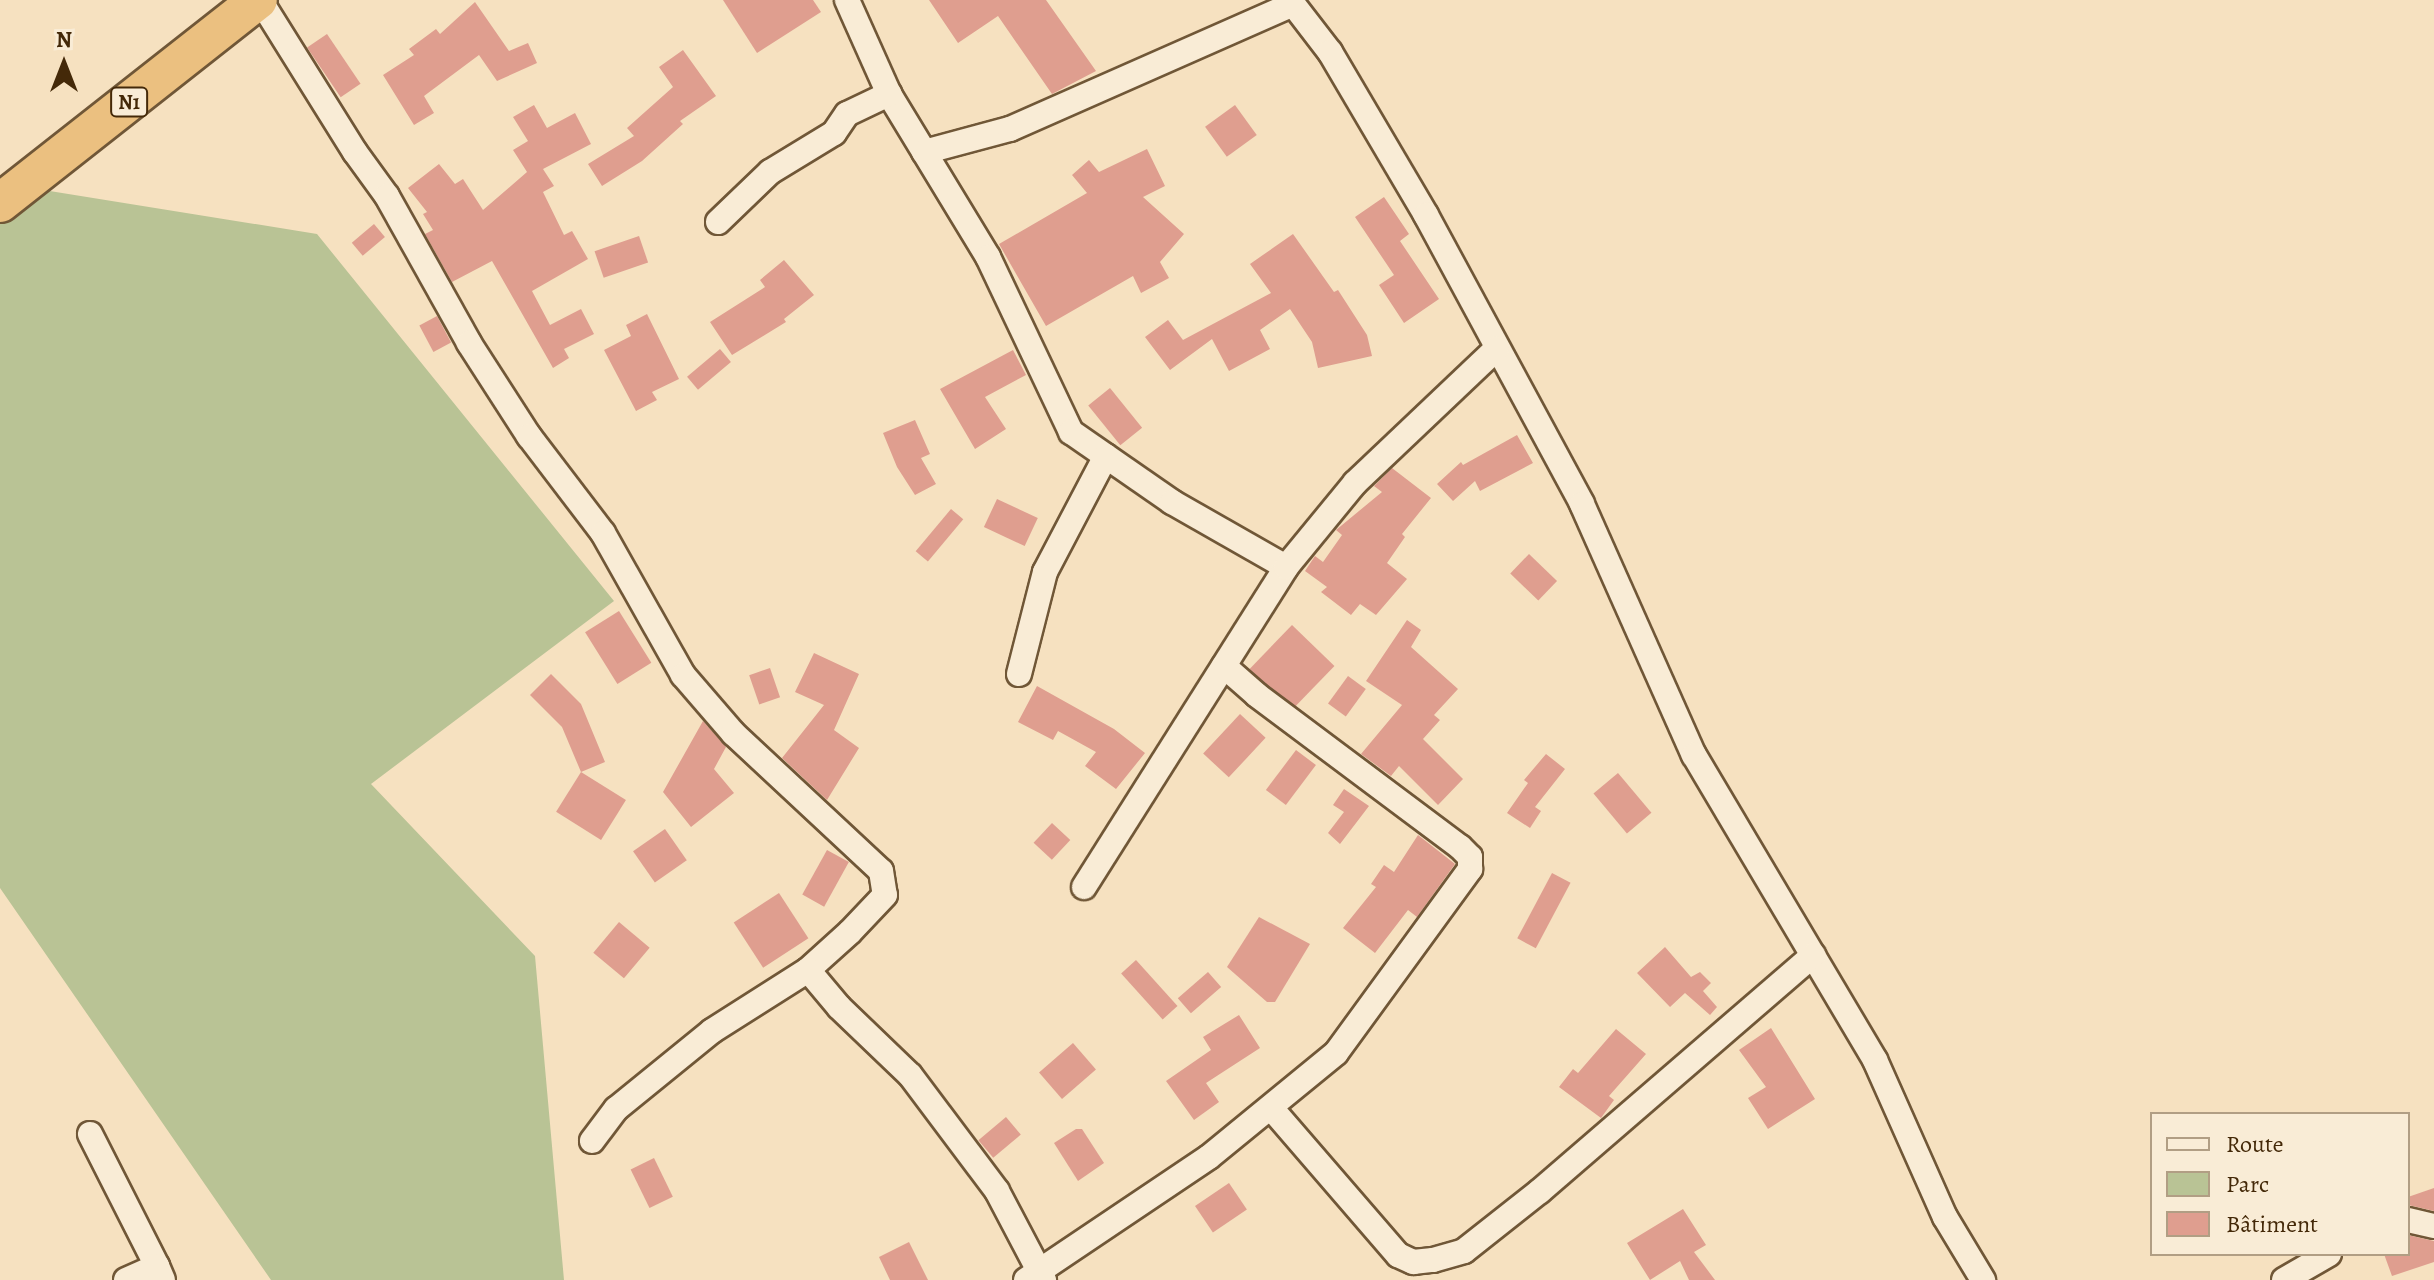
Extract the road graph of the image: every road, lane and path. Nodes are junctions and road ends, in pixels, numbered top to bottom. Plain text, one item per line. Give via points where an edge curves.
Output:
1 (259, 0) edge
2 (847, 0) edge
3 (1296, 2) edge
4 (889, 94) junction
5 (924, 152) junction
6 (0, 203) edge
7 (718, 222) dead end
8 (1496, 349) junction
9 (1106, 456) junction
10 (1286, 567) junction
11 (1224, 666) junction
12 (1019, 674) dead end
13 (1084, 887) dead end
14 (1813, 955) junction
15 (808, 970) junction
16 (1272, 1109) junction
17 (90, 1134) dead end
18 (592, 1141) dead end
19 (2410, 1220) edge
20 (2434, 1226) edge
21 (2326, 1256) edge
22 (160, 1273) edge
23 (1037, 1277) edge
24 (126, 1280) edge
25 (1983, 1280) edge
26 (2284, 1280) edge

1 - 6 highway, N1
1 - 15 street via 387,196 520,423 603,533 683,675 733,733 881,871 885,895
2 - 4 street
3 - 5 street via 1010,129
3 - 8 street via 1410,187
4 - 5 street
4 - 7 street via 847,114 834,133 770,172
5 - 9 street via 988,257 1071,432
8 - 10 street via 1355,483
8 - 14 street via 1582,504 1694,755
9 - 10 street via 1172,502
9 - 12 street via 1045,572
10 - 11 street
11 - 13 street
11 - 16 street via 1470,857 1470,869 1336,1053
14 - 16 street via 1540,1191 1464,1251 1433,1260 1413,1262 1398,1255
14 - 25 street via 1875,1060 1945,1217
15 - 18 street via 712,1031 616,1109
15 - 23 street via 910,1075 997,1191
16 - 23 street
17 - 22 street
19 - 20 street
21 - 26 street
22 - 24 street

